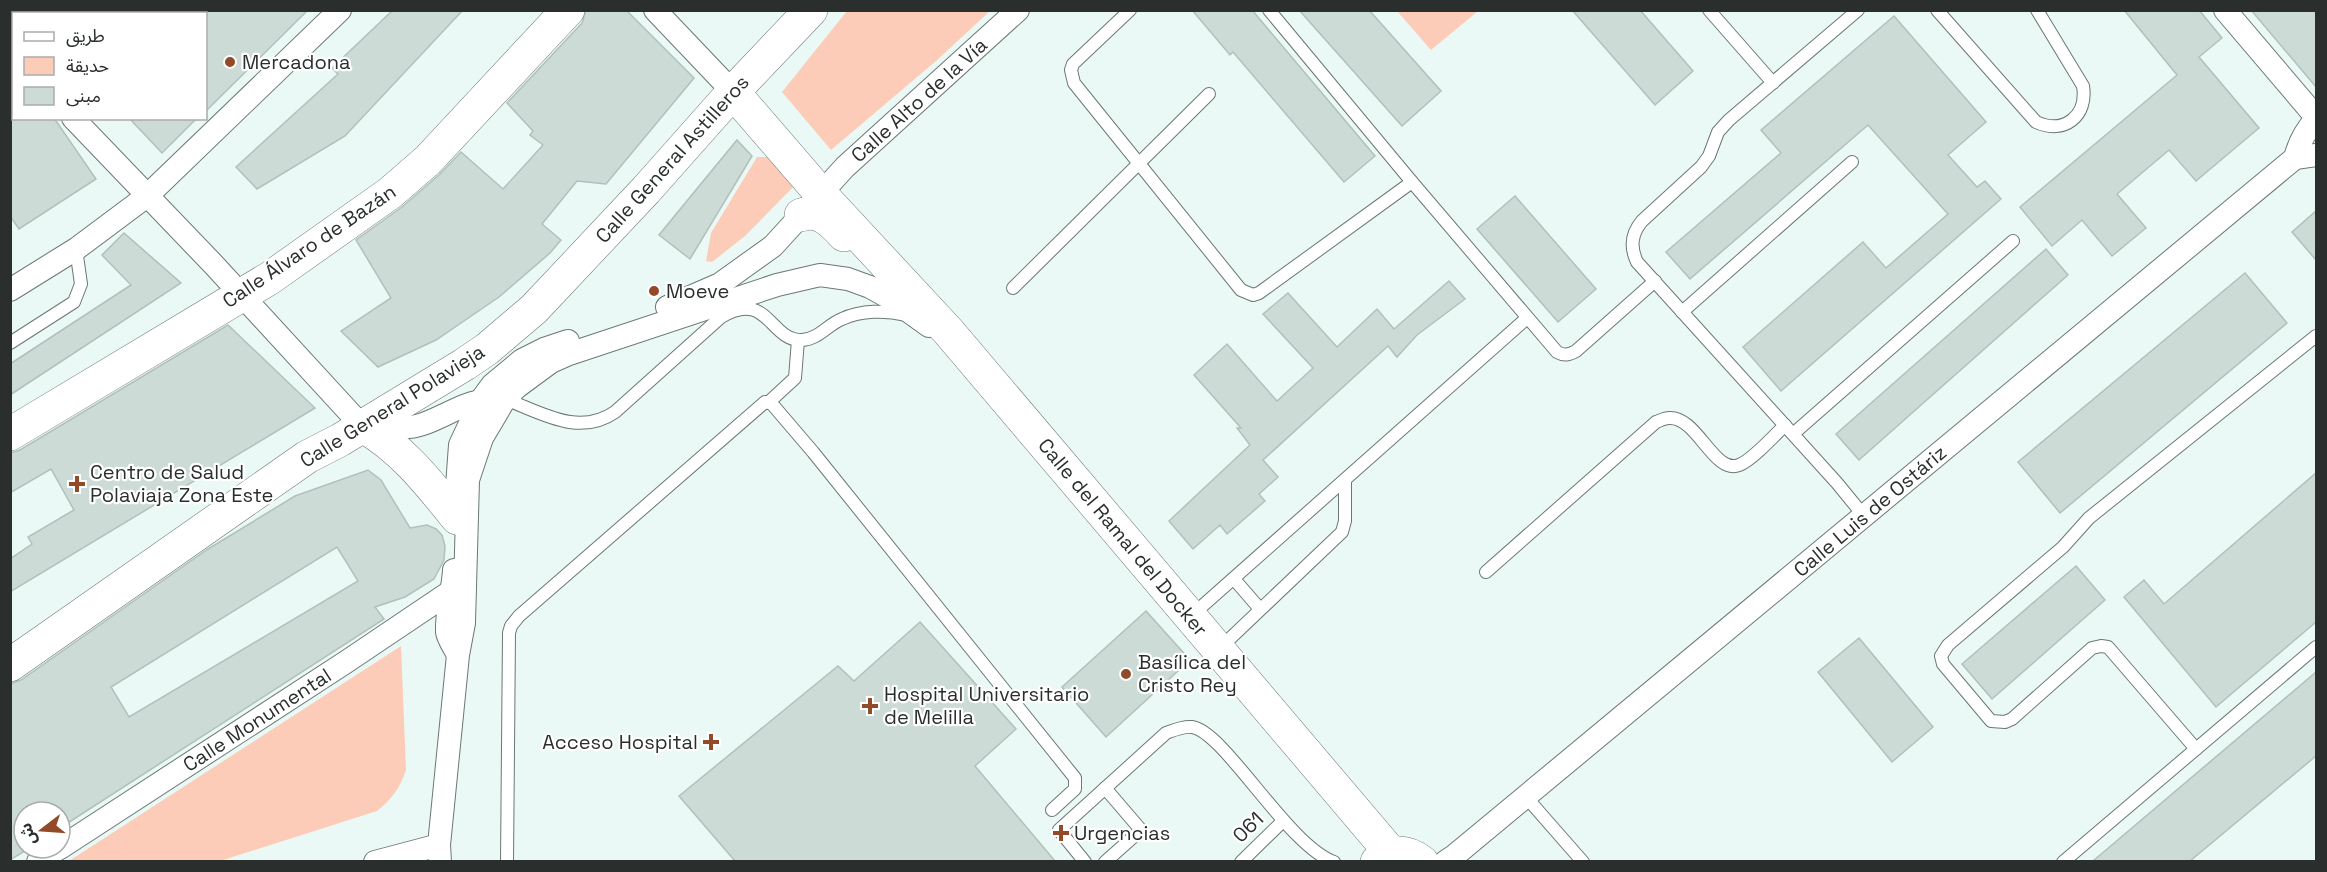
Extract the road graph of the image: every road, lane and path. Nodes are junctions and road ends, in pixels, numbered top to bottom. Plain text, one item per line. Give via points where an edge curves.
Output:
1 (340, 10) edge
2 (568, 10) edge
3 (656, 10) edge
4 (811, 10) edge
5 (1018, 10) edge
6 (1130, 10) edge
7 (1269, 10) edge
8 (1708, 10) edge
9 (1858, 10) edge
10 (1937, 10) edge
11 (2037, 10) edge
12 (2234, 14) edge
13 (1773, 83) junction
14 (732, 92) junction
15 (1209, 94) dead end
16 (2316, 118) edge
17 (75, 120) edge
18 (2306, 157) edge
19 (1852, 162) dead end
20 (1140, 163) junction
21 (1412, 182) junction
22 (147, 196) junction
23 (811, 204) junction
24 (2013, 241) dead end
25 (76, 249) junction
26 (1655, 281) junction
27 (1013, 288) dead end
28 (10, 290) edge
29 (242, 295) junction
30 (534, 309) junction
31 (1682, 312) junction
32 (1527, 318) junction
33 (917, 319) junction
34 (948, 331) junction
35 (2316, 336) edge
36 (798, 340) junction
37 (10, 343) edge
38 (528, 357) junction
39 (508, 397) junction
40 (481, 400) junction
41 (769, 402) junction
42 (362, 425) junction
43 (1789, 430) junction
44 (10, 434) edge
45 (1345, 480) junction
46 (1864, 516) junction
47 (457, 518) junction
48 (1486, 572) dead end
49 (1234, 579) junction
50 (453, 590) junction
51 (1260, 609) junction
52 (1191, 616) junction
53 (2316, 647) edge
54 (1219, 650) junction
55 (458, 655) junction
56 (10, 665) edge
57 (2196, 749) junction
58 (1105, 788) junction
59 (1526, 797) junction
60 (1052, 810) dead end
61 (1283, 821) junction
62 (72, 840) edge
63 (440, 853) edge
64 (1384, 857) edge
65 (375, 861) edge
66 (507, 861) edge
67 (1085, 861) edge
68 (1106, 861) edge
69 (1241, 861) edge
70 (1334, 861) edge
71 (1422, 861) edge
72 (1444, 861) edge
73 (1583, 861) edge
74 (2063, 861) edge

1 - 22 street
2 - 29 main road, Calle Álvaro de Bazán via 428,160 353,221
3 - 14 street
4 - 14 main road, Calle General Astilleros
5 - 23 street, Calle Alto de la Vía via 853,159
6 - 20 lane via 1071,70 1074,83
7 - 21 lane
8 - 13 lane
9 - 13 lane
10 - 11 lane via 2036,122 2058,128 2081,109 2085,97 2083,86
12 - 16 street
13 - 26 lane via 1729,120 1718,132 1701,167 1636,228 1632,252
14 - 23 main road, Calle del Ramal del Docker
14 - 30 main road, Calle General Astilleros
15 - 20 lane
16 - 18 street, Calle Luis de Ostáriz via 2299,143
17 - 22 street
18 - 46 street, Calle Luis de Ostáriz
19 - 31 lane
20 - 21 lane via 1241,290 1253,295
20 - 27 lane
21 - 32 lane
22 - 25 street
22 - 29 street
23 - 34 main road, Calle del Ramal del Docker via 828,202
23 - 38 street via 772,246 720,284 680,303
24 - 43 lane
25 - 28 street
25 - 37 lane via 81,285 74,302
26 - 31 lane
26 - 32 lane via 1570,355 1557,352
29 - 42 street
29 - 44 main road, Calle Álvaro de Bazán
30 - 38 street
30 - 42 main road, Calle General Polavieja via 465,364
31 - 43 lane
32 - 45 lane
33 - 34 street, Calle del Ramal del Docker
33 - 36 lane via 886,312 855,314 815,337
33 - 39 street, Calle del Ramal del Docker via 870,287 820,275 777,285 569,354 551,362
34 - 52 main road, Calle del Ramal del Docker
35 - 57 lane via 2089,518 2062,547 1948,645 1941,656 1943,664 1991,721 2005,722 2012,720 2092,648 2108,647
36 - 39 lane via 785,335 758,311 740,309 721,317 615,412 597,421 575,424
36 - 41 lane via 795,378
38 - 39 street
38 - 40 street via 492,385
39 - 40 street
39 - 55 street, Calle del Ramal del Docker via 482,438 468,480 464,623
40 - 42 street via 421,425
40 - 47 street via 460,445
41 - 60 lane via 1075,778 1075,789
41 - 66 lane via 760,405 512,626
42 - 47 main road via 399,452
42 - 56 main road, Calle General Polavieja via 307,458
43 - 46 lane
43 - 48 lane via 1732,467 1723,464 1681,420 1669,417 1656,422
45 - 49 lane
45 - 51 lane via 1342,532
46 - 59 street, Calle Luis de Ostáriz
47 - 50 street
49 - 51 lane
49 - 52 lane
50 - 55 street via 447,634
50 - 62 street, Calle Monumental
51 - 54 lane
52 - 54 main road, Calle del Ramal del Docker
53 - 57 lane
54 - 64 main road, Calle del Ramal del Docker
55 - 63 street, Calle del Ramal del Docker
57 - 74 lane
58 - 61 lane via 1166,733 1194,727 1215,741
58 - 67 lane via 1059,830
58 - 68 lane via 1141,830
59 - 72 street, Calle Luis de Ostáriz
59 - 73 lane
61 - 69 lane, 061
61 - 70 lane via 1323,858
63 - 65 street
64 - 71 main road via 1407,853

